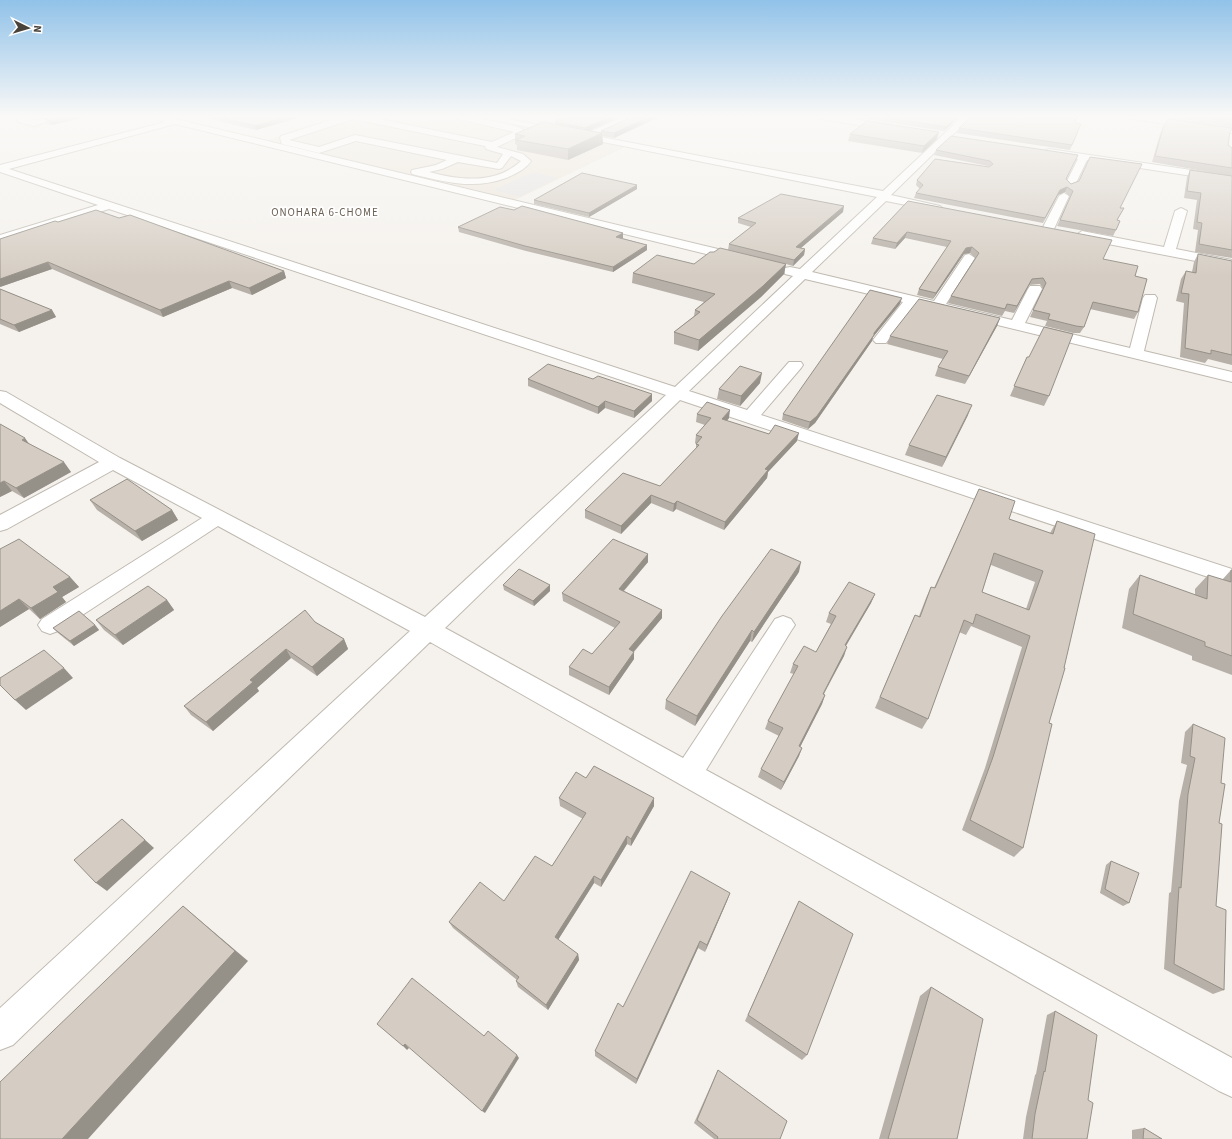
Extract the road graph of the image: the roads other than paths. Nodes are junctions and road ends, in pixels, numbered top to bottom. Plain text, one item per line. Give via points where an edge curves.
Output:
1 (6, 170) edge
2 (374, 170) edge
3 (400, 170) edge
4 (424, 170) edge
5 (478, 170) edge
6 (513, 170) edge
7 (761, 170) edge
8 (919, 170) edge
9 (1077, 170) edge
10 (1172, 170) edge
11 (416, 172) junction
12 (503, 175) junction
13 (1232, 179) edge
14 (484, 182) junction
15 (1070, 184) edge
16 (477, 195) junction
17 (885, 196) junction
18 (1064, 196) edge
19 (109, 205) junction
20 (946, 209) edge
21 (1181, 211) dead end
22 (0, 239) edge
23 (1169, 252) junction
24 (969, 258) edge
25 (755, 262) edge
26 (1232, 264) edge
27 (778, 268) edge
28 (802, 274) junction
29 (1035, 289) edge
30 (1150, 298) dead end
31 (912, 300) junction
32 (938, 306) junction
33 (1017, 325) junction
34 (880, 340) dead end
35 (1136, 354) junction
36 (794, 365) dead end
37 (1232, 377) edge
38 (678, 393) junction
39 (0, 396) edge
40 (750, 417) junction
41 (113, 462) junction
42 (216, 518) junction
43 (0, 524) edge
44 (1232, 577) edge
45 (50, 625) dead end
46 (783, 625) dead end
47 (427, 629) junction
48 (688, 775) junction
49 (0, 1032) edge
50 (1232, 1078) edge

1 - 19 street
2 - 16 street
3 - 11 street
4 - 11 street
5 - 12 street
6 - 12 street
7 - 17 street via 876,192
8 - 17 street
9 - 15 street
10 - 13 street
11 - 14 street via 472,183
12 - 14 street
14 - 16 street
16 - 25 street
17 - 20 street
17 - 28 street
18 - 23 street via 1044,228
19 - 22 street
19 - 38 street
21 - 23 street
23 - 26 street
24 - 32 street
27 - 28 street
28 - 31 street
28 - 38 street
29 - 33 street
30 - 35 street
31 - 32 street
31 - 34 street
32 - 33 street
33 - 35 street
35 - 37 street
36 - 40 street
38 - 40 street
38 - 47 street
39 - 41 street
40 - 44 street
41 - 42 street
41 - 43 street
42 - 45 street
42 - 47 street
46 - 48 street
47 - 48 street
47 - 49 street
48 - 50 street

